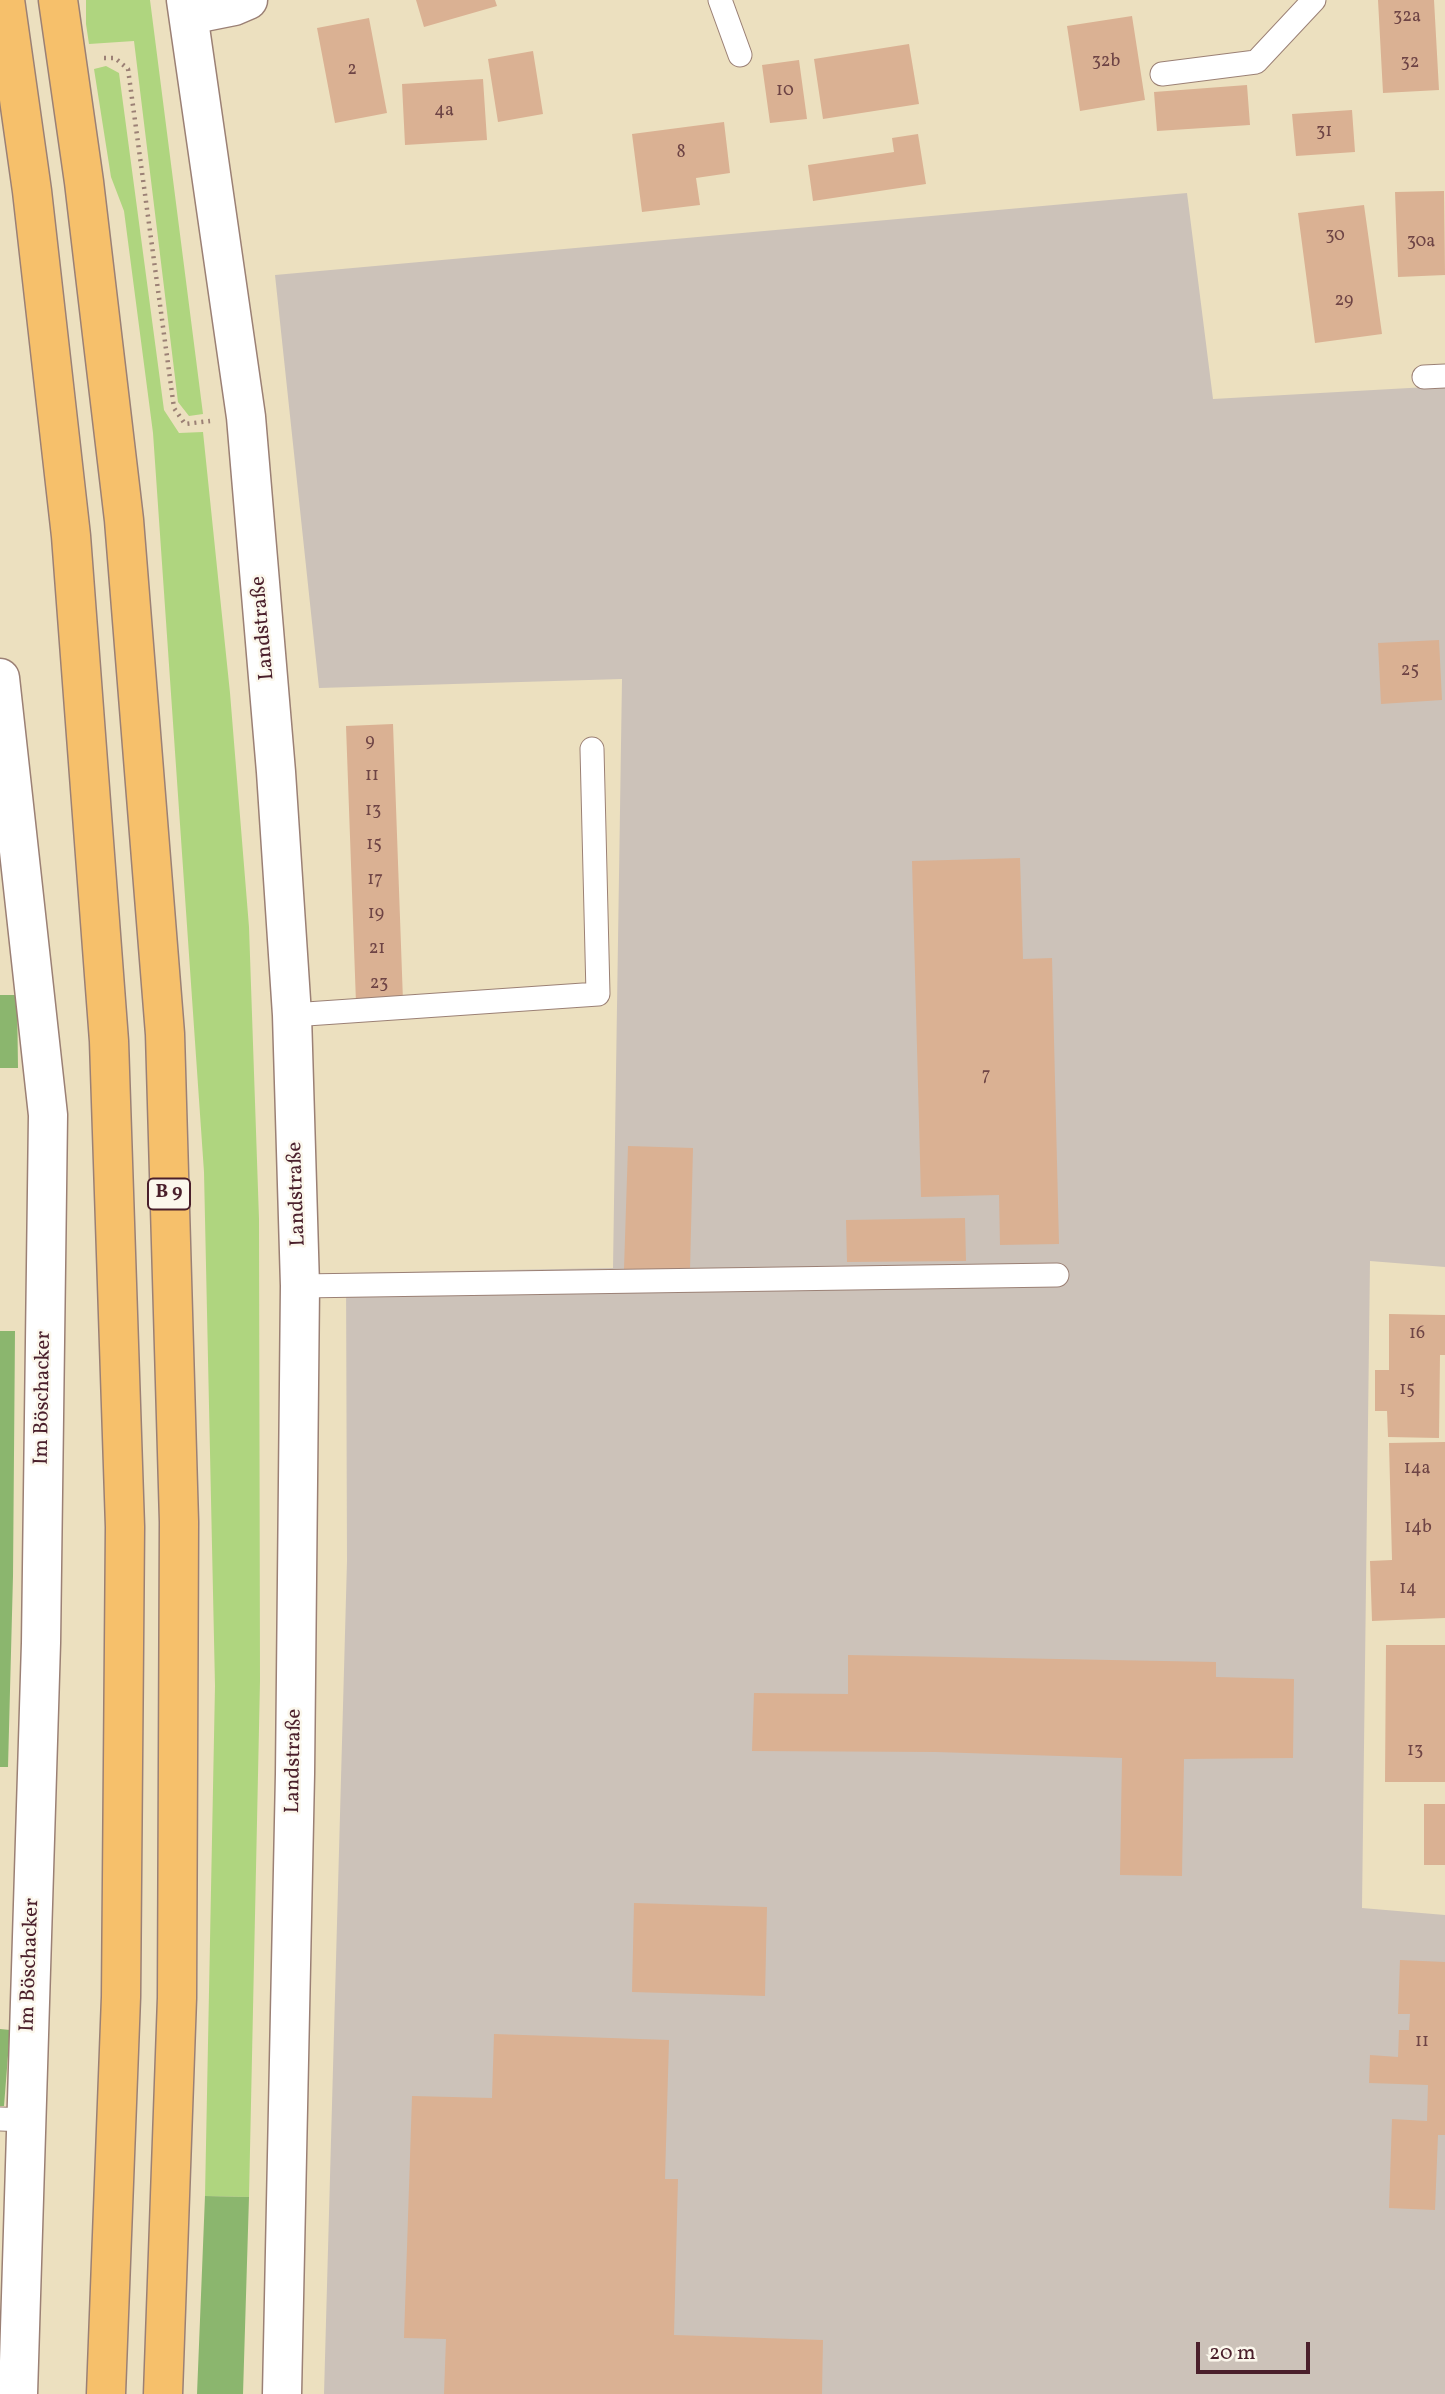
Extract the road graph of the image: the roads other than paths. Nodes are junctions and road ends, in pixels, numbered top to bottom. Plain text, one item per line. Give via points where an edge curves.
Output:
1 (5, 0) edge
2 (58, 0) edge
3 (248, 0) edge
4 (720, 0) edge
5 (1314, 0) edge
6 (187, 8) edge
7 (740, 55) dead end
8 (1162, 74) dead end
9 (0, 678) edge
10 (593, 749) dead end
11 (292, 1015) junction
12 (1057, 1275) dead end
13 (300, 1286) junction
14 (13, 2119) edge
15 (18, 2394) edge
16 (106, 2394) edge
17 (163, 2394) edge
18 (282, 2394) edge

1 - 16 highway via 71,536 109,1041 125,1527 121,1997
2 - 17 highway, B 9 via 124,520 164,1034 179,1550 177,1998
3 - 6 street via 234,6
4 - 7 lane
5 - 8 lane via 1256,62
6 - 11 street, Landstraße via 246,417
9 - 14 street, Im Böschacker via 48,1115 41,1643
10 - 11 lane via 598,995
11 - 13 street, Landstraße
12 - 13 lane
13 - 18 street, Landstraße
14 - 15 street, Im Böschacker

